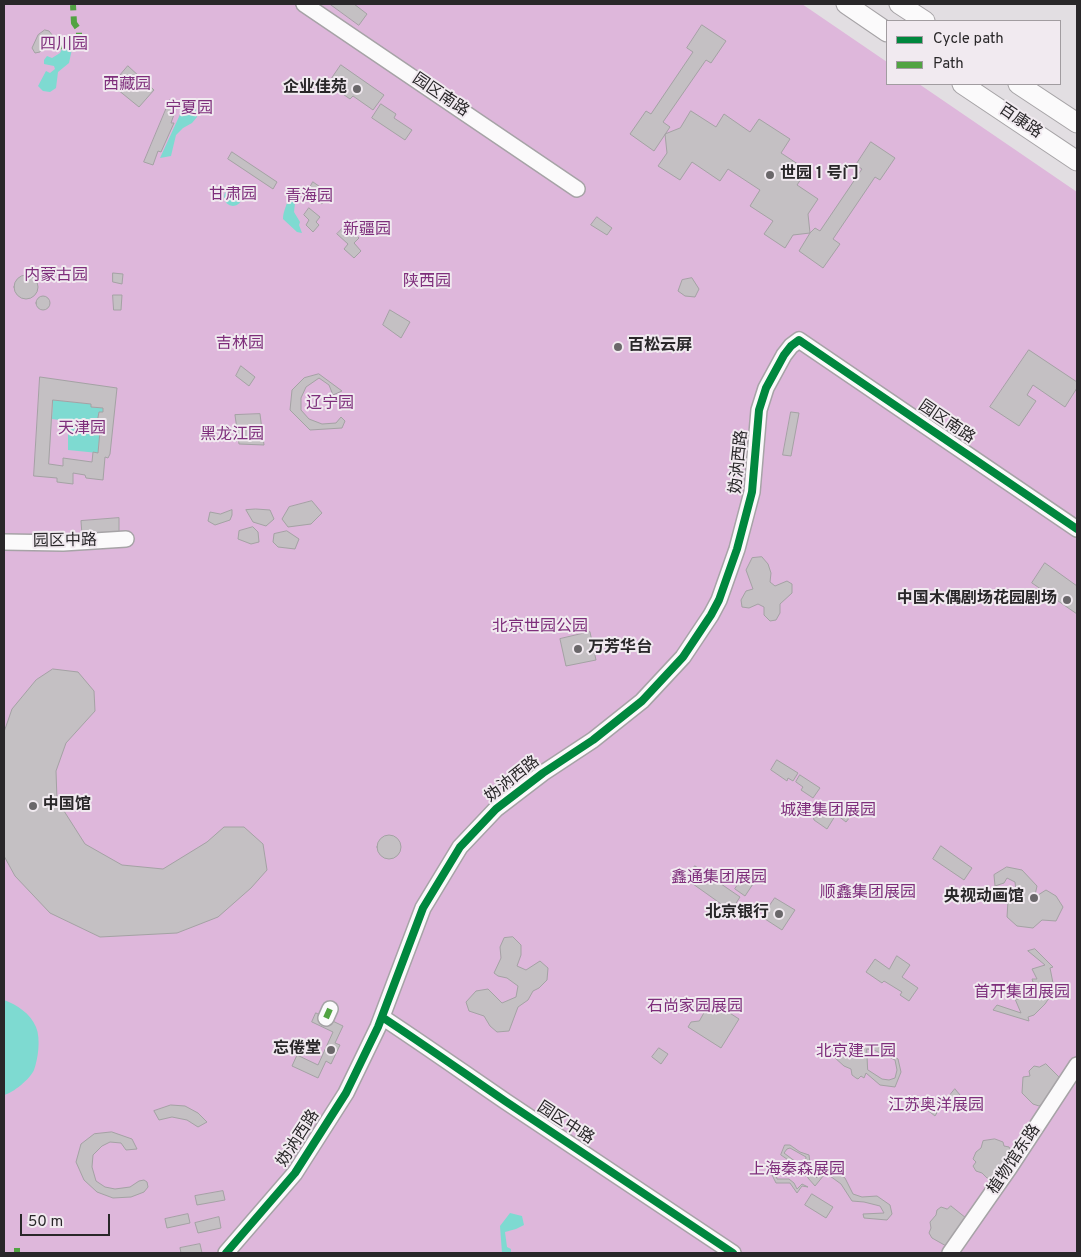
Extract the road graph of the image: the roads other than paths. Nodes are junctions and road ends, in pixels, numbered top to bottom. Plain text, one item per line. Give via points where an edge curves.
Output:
1 (304, 4) edge
2 (846, 4) edge
3 (899, 4) edge
4 (923, 20) edge
5 (886, 31) edge
6 (963, 85) edge
7 (1020, 85) edge
8 (1077, 123) edge
9 (1077, 161) edge
10 (577, 189) dead end
11 (799, 340) joint
12 (1077, 529) edge
13 (126, 540) dead end
14 (4, 542) edge
15 (382, 1017) junction
16 (1077, 1065) edge
17 (226, 1253) edge
18 (733, 1253) edge
19 (950, 1253) edge

1 - 10 street, 园区南路
2 - 5 main road
3 - 4 main road
6 - 9 main road, 百康路
7 - 8 main road, 百康路
11 - 12 street, 园区南路
11 - 15 street, 妫汭西路 via 784,355 766,388 759,410 752,492 737,549 711,615 684,657 642,701 496,809 460,846 423,908
13 - 14 street, 园区中路
15 - 17 street, 妫汭西路 via 346,1093 294,1173
15 - 18 street, 园区中路
16 - 19 street, 植物馆东路

